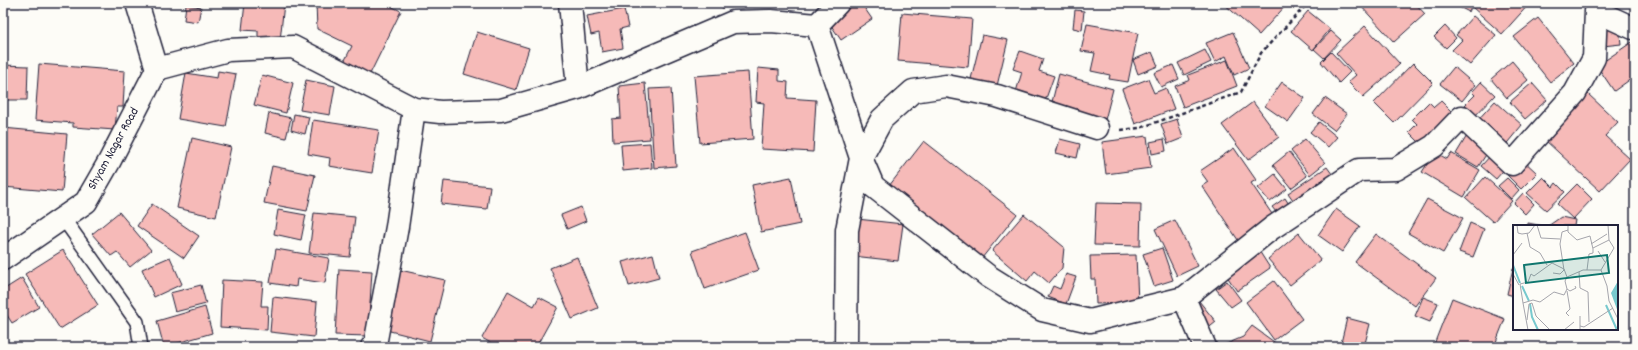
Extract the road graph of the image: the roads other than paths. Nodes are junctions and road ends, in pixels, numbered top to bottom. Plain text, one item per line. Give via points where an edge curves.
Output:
1 (138, 3) edge
2 (570, 3) edge
3 (838, 3) edge
4 (817, 25) junction
5 (1635, 27) edge
6 (157, 69) junction
7 (578, 88) junction
8 (414, 109) junction
9 (1097, 128) road end
10 (861, 158) junction
11 (63, 218) junction
12 (3, 259) edge
13 (1184, 298) junction
14 (142, 347) edge
15 (372, 347) edge
16 (846, 347) edge
17 (1205, 347) edge

1 - 6 street
2 - 7 street
3 - 4 street
4 - 7 street via 771,21 733,22
4 - 10 street
5 - 13 street via 1596,11 1594,58 1575,93 1512,164 1462,117 1434,146 1396,169 1359,170 1272,228
6 - 8 street via 228,50 293,47
6 - 11 street, Shyam Nagar Road via 86,202
7 - 8 street via 501,110 440,112
8 - 15 street via 397,227 375,345
9 - 10 street via 997,96 946,86 913,91 882,119
10 - 13 street via 873,186 988,276 1042,310 1090,321
10 - 16 street via 848,230
11 - 12 street, Shyam Nagar Road
11 - 14 lane via 136,322
13 - 17 street

